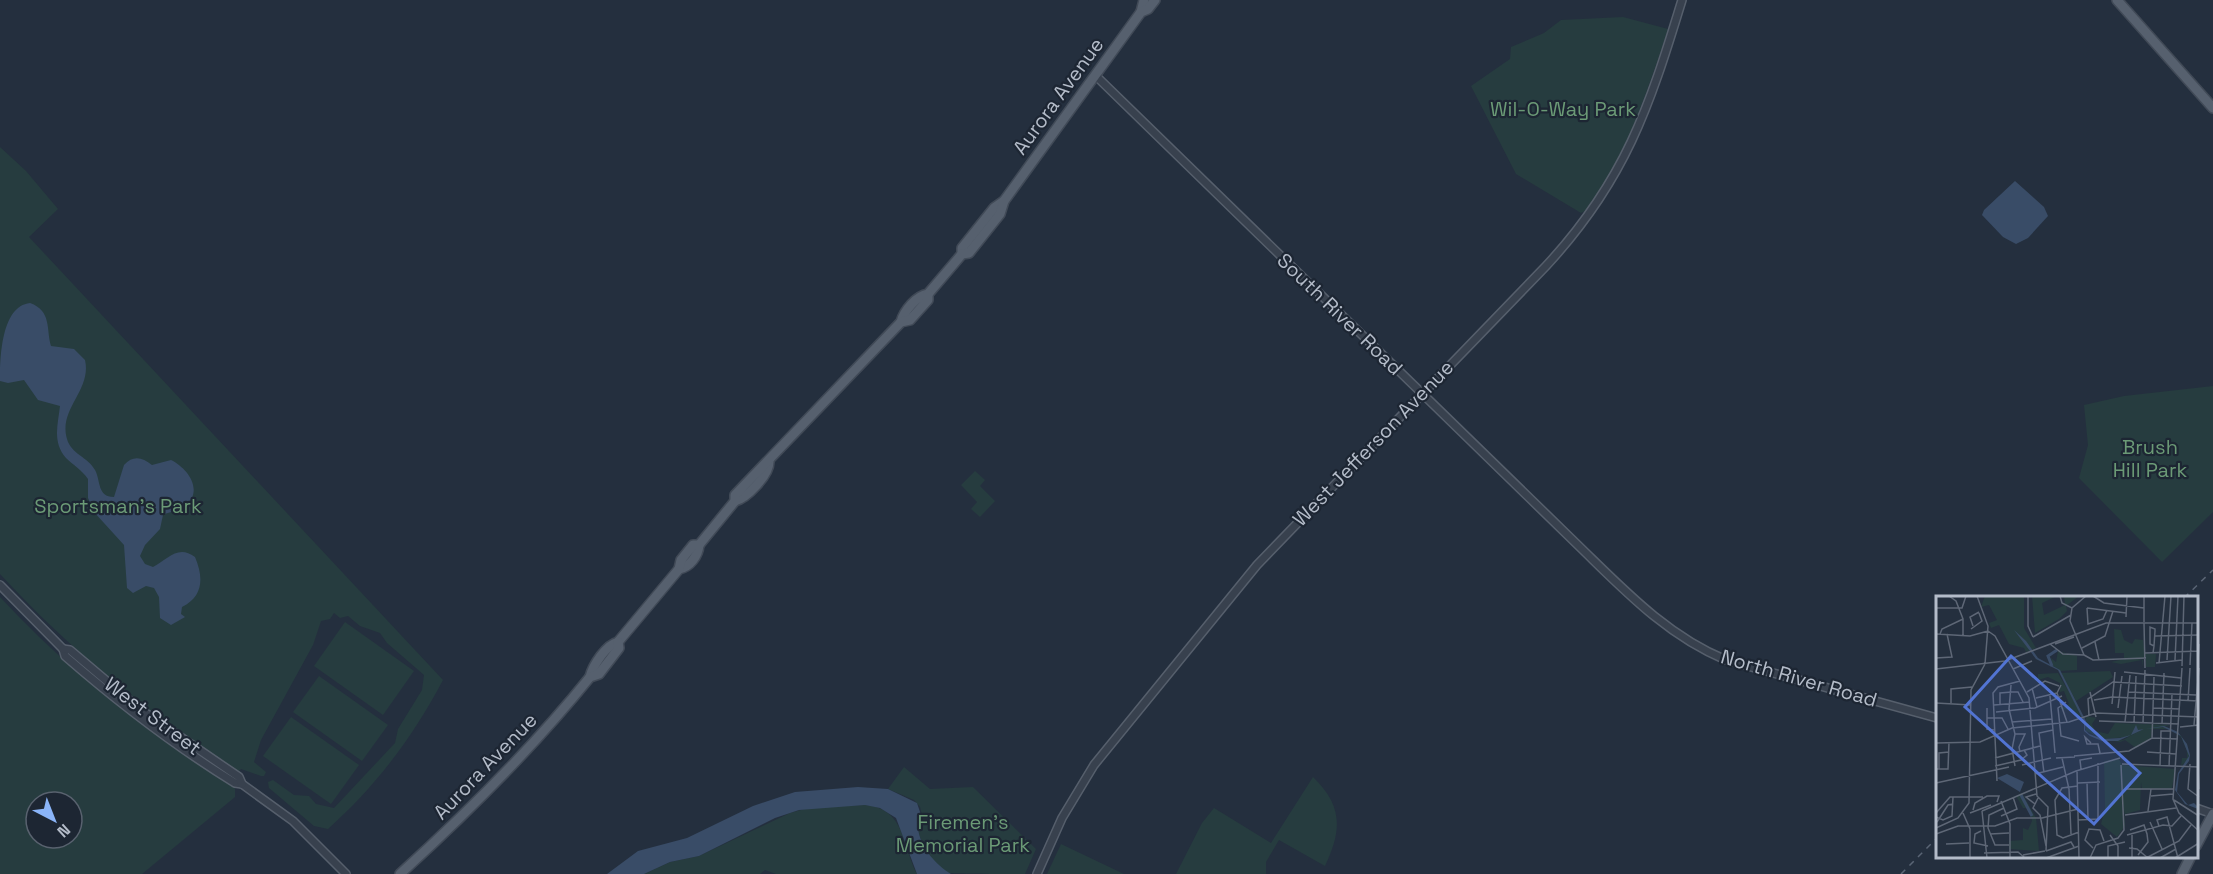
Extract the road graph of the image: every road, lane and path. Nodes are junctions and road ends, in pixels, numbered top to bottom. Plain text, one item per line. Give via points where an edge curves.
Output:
1 (1144, 0) edge
2 (1155, 0) edge
3 (1682, 0) edge
4 (2117, 0) edge
5 (1141, 12) junction
6 (1095, 75) junction
7 (2213, 108) edge
8 (1422, 393) junction
9 (1586, 553) joint
10 (0, 585) edge
11 (1936, 718) edge
12 (2198, 809) edge
13 (2213, 814) edge
14 (2198, 842) edge
15 (2190, 859) edge
16 (346, 874) edge
17 (400, 874) edge
18 (1037, 874) edge
19 (2182, 874) edge

1 - 5 main road, Aurora Avenue
2 - 5 main road, Aurora Avenue
3 - 8 street, West Jefferson Avenue via 1641,123 1607,189 1561,251
4 - 7 main road
5 - 6 main road, Aurora Avenue
6 - 8 street, South River Road
6 - 17 main road, Aurora Avenue via 1004,201 962,248 962,254 928,294 928,300 910,320 901,322 769,462 769,469 742,499 735,501 686,567 679,569 618,642 612,644 592,669 591,677 497,784
8 - 9 street, South River Road
8 - 18 street, West Jefferson Avenue via 1281,539 1106,749 1072,799
9 - 11 street, North River Road via 1653,615 1717,656
10 - 16 street, West Street via 63,650 70,650 141,710 239,777 242,784 293,821
12 - 13 street
13 - 14 main road
15 - 19 main road

